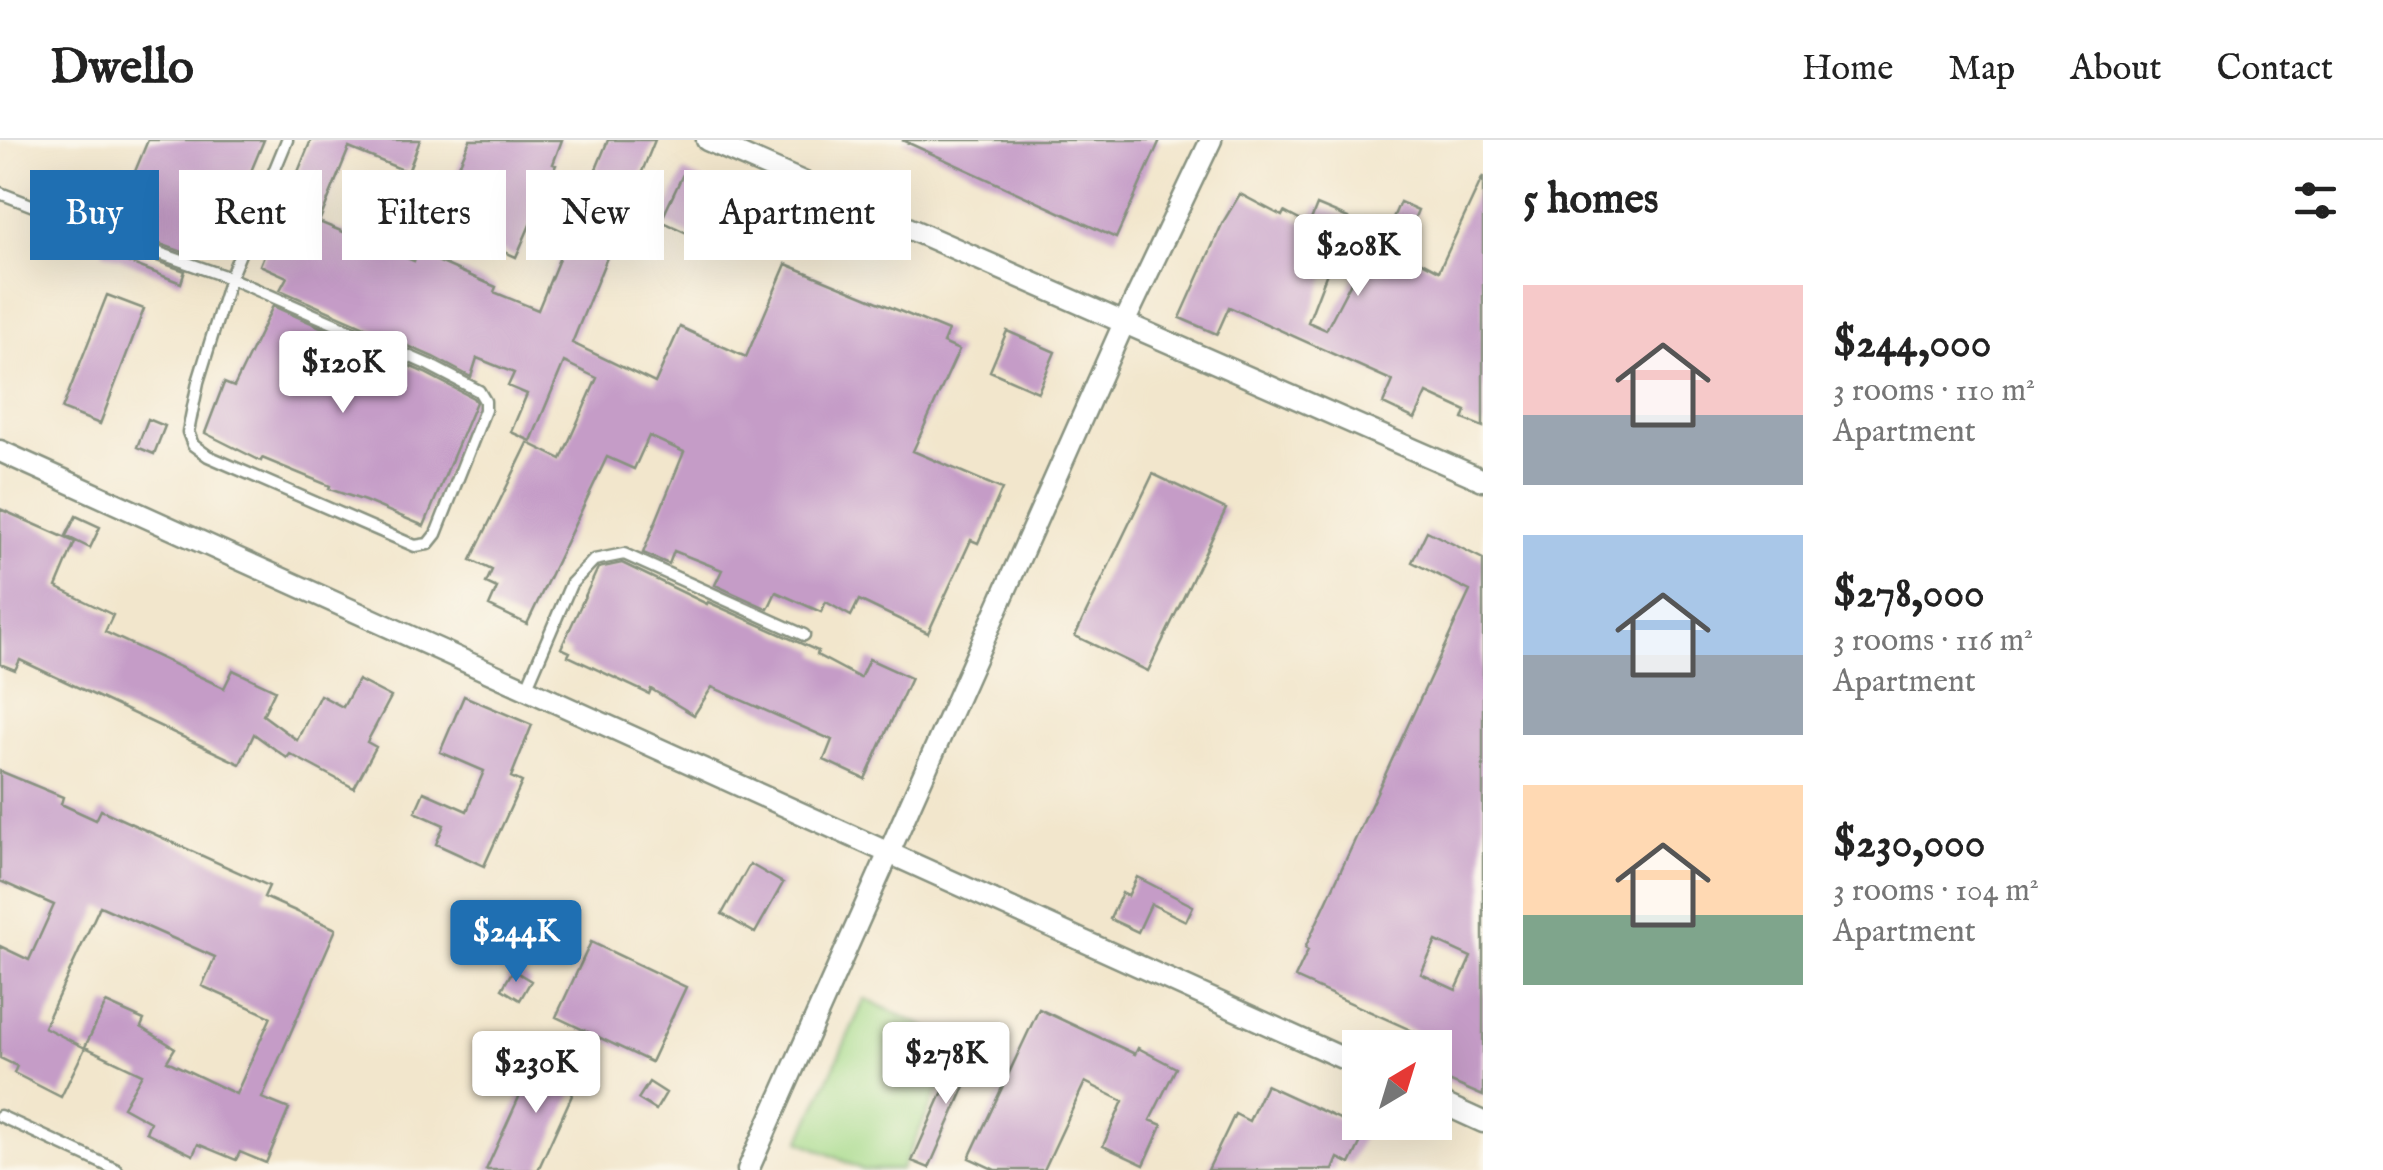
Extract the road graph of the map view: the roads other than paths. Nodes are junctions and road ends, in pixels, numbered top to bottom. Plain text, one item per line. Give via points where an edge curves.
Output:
1 (287, 140) edge
2 (706, 140) edge
3 (1211, 140) edge
4 (0, 192) edge
5 (230, 278) junction
6 (1124, 324) junction
7 (0, 451) edge
8 (1483, 480) edge
9 (804, 634) dead end
10 (526, 688) junction
11 (890, 853) junction
12 (1342, 1058) edge
13 (1452, 1108) edge
14 (0, 1116) edge
15 (1483, 1122) edge
16 (117, 1170) edge
17 (748, 1170) edge

1 - 5 lane
2 - 6 street
3 - 6 street
4 - 5 lane
5 - 5 lane via 198,382 188,432 193,445 415,546 428,544 485,410 479,390
6 - 8 street
6 - 11 street
7 - 10 street
9 - 10 lane via 624,554 609,556 594,560 571,584
10 - 11 street
11 - 12 street
11 - 17 street
13 - 15 street
14 - 16 lane

